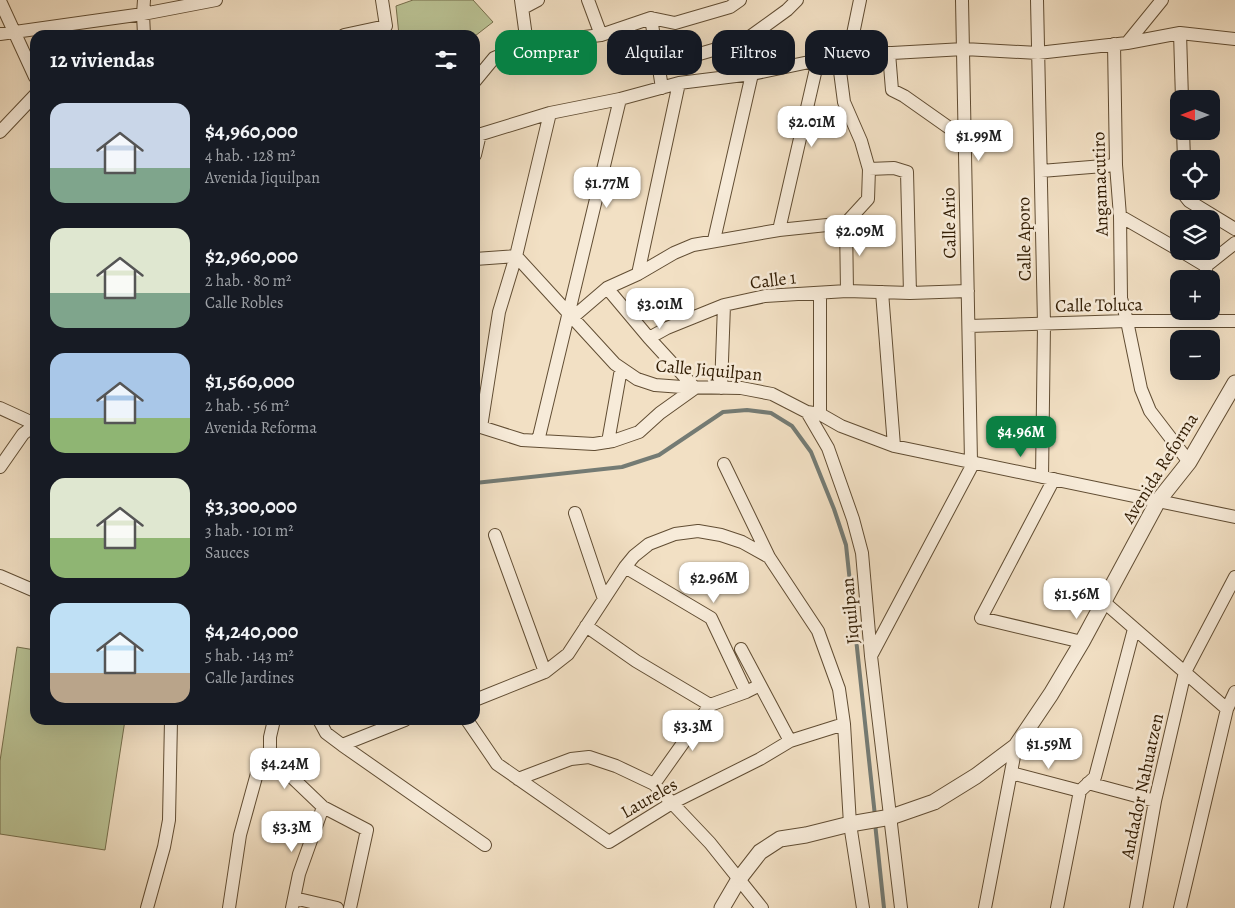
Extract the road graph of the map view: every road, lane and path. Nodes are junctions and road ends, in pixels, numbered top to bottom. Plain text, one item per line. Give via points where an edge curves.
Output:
1 (144, 0) edge
2 (216, 0) edge
3 (382, 0) edge
4 (538, 0) edge
5 (588, 0) edge
6 (740, 0) edge
7 (797, 0) edge
8 (860, 0) edge
9 (962, 0) edge
10 (1037, 0) edge
11 (1162, 0) edge
12 (0, 1) edge
13 (522, 4) edge
14 (143, 14) junction
15 (651, 18) junction
16 (144, 30) edge
17 (368, 30) edge
18 (525, 30) edge
19 (653, 30) edge
20 (853, 30) edge
21 (15, 32) junction
22 (1180, 33) junction
23 (0, 34) edge
24 (597, 35) edge
25 (600, 35) junction
26 (1234, 37) edge
27 (1127, 43) junction
28 (1114, 44) junction
29 (964, 49) junction
30 (702, 53) edge
31 (889, 53) joint
32 (1038, 53) junction
33 (495, 58) edge
34 (30, 66) edge
35 (480, 75) edge
36 (660, 75) edge
37 (744, 75) edge
38 (752, 75) edge
39 (815, 75) edge
40 (840, 75) edge
41 (679, 83) junction
42 (662, 88) junction
43 (1182, 90) edge
44 (620, 99) junction
45 (30, 100) edge
46 (550, 113) junction
47 (0, 132) edge
48 (480, 134) edge
49 (965, 139) junction
50 (1116, 165) junction
51 (869, 169) junction
52 (1041, 171) junction
53 (1188, 200) edge
54 (1120, 216) junction
55 (846, 223) junction
56 (1235, 229) edge
57 (779, 230) junction
58 (714, 240) junction
59 (1235, 243) edge
60 (1170, 245) edge
61 (516, 256) junction
62 (480, 259) edge
63 (1196, 260) edge
64 (1206, 266) junction
65 (1206, 270) edge
66 (638, 274) junction
67 (608, 288) junction
68 (847, 291) junction
69 (968, 291) junction
70 (882, 292) junction
71 (820, 293) junction
72 (910, 293) junction
73 (724, 305) junction
74 (570, 315) junction
75 (1220, 317) edge
76 (1170, 318) edge
77 (1233, 318) edge
78 (1127, 321) junction
79 (1044, 324) junction
80 (969, 326) junction
81 (649, 338) junction
82 (622, 369) junction
83 (1235, 382) edge
84 (695, 388) junction
85 (721, 388) junction
86 (0, 408) edge
87 (814, 413) junction
88 (30, 422) edge
89 (30, 428) edge
90 (538, 441) junction
91 (608, 442) junction
92 (894, 446) junction
93 (973, 462) junction
94 (1189, 462) junction
95 (724, 464) dead end
96 (0, 467) edge
97 (1048, 478) junction
98 (1158, 501) junction
99 (575, 513) dead end
100 (1235, 517) edge
101 (495, 535) dead end
102 (769, 557) junction
103 (625, 566) junction
104 (0, 576) edge
105 (1235, 577) edge
106 (30, 589) edge
107 (604, 599) junction
108 (1104, 602) junction
109 (586, 626) junction
110 (1134, 629) junction
111 (1082, 642) junction
112 (741, 649) dead end
113 (871, 656) junction
114 (546, 672) junction
115 (1185, 672) junction
116 (760, 685) junction
117 (746, 692) junction
118 (1235, 692) edge
119 (480, 696) edge
120 (710, 705) junction
121 (1228, 709) junction
122 (844, 724) junction
123 (171, 725) edge
124 (273, 725) edge
125 (322, 725) edge
126 (390, 725) edge
127 (469, 725) edge
128 (790, 741) junction
129 (342, 745) junction
130 (1016, 746) junction
131 (270, 753) junction
132 (1011, 773) junction
133 (518, 779) junction
134 (654, 784) junction
135 (1084, 787) junction
136 (1155, 801) junction
137 (672, 803) junction
138 (323, 807) junction
139 (884, 819) junction
140 (852, 824) junction
141 (485, 845) dead end
142 (740, 879) junction
143 (293, 903) edge
144 (147, 908) edge
145 (229, 908) edge
146 (337, 908) edge
147 (350, 908) edge
148 (722, 908) edge
149 (762, 908) edge
150 (863, 908) edge
151 (901, 908) edge
152 (985, 908) edge
153 (1057, 908) edge
154 (1136, 908) edge
155 (1180, 908) edge

1 - 14 street
2 - 14 street
3 - 17 street via 386,26
4 - 13 street
5 - 25 street
6 - 15 street via 730,7 675,23
7 - 30 street via 744,41
8 - 20 street
9 - 29 street, Calle Ario
10 - 32 street, Calle Aporo
11 - 27 street
12 - 21 street
13 - 18 street
14 - 16 street
14 - 21 street
15 - 19 street
15 - 25 street
21 - 23 street
21 - 34 street
22 - 26 street
22 - 27 street
22 - 43 street
24 - 25 street
27 - 28 street
28 - 32 street
28 - 50 street, Angamacutiro
29 - 31 street
29 - 32 street
29 - 49 street, Calle Ario
31 - 49 street via 892,90
32 - 52 street, Calle Aporo
33 - 35 street
36 - 42 street
37 - 41 street
38 - 58 street
39 - 57 street
40 - 51 street via 844,102
41 - 42 street
41 - 66 street
42 - 44 street
44 - 46 street
44 - 74 street
45 - 47 street
46 - 48 street
46 - 61 street
49 - 69 street, Calle Ario
50 - 52 street
50 - 54 street, Angamacutiro
51 - 55 street via 868,199
51 - 72 street via 894,168 907,172
52 - 79 street, Calle Aporo
53 - 56 street
54 - 60 street
54 - 78 street, Angamacutiro via 1121,298
55 - 57 street
55 - 68 street
57 - 58 street
58 - 66 street via 693,245
59 - 64 street
61 - 62 street
61 - 74 street, Calle Jiquilpan
61 - 90 street via 499,312 481,427 522,440
63 - 64 street
64 - 65 street
66 - 67 street
67 - 74 street
67 - 81 street
68 - 70 street, Calle 1
68 - 71 street, Calle 1
69 - 72 street, Calle 1
69 - 80 street, Calle Ario
70 - 72 street, Calle 1
70 - 92 street
71 - 73 street, Calle 1 via 765,296
71 - 87 street
73 - 81 street, Calle 1
73 - 85 street
74 - 82 street, Calle Jiquilpan
74 - 90 street
75 - 77 street, Calle Toluca
76 - 78 street, Calle Toluca
78 - 79 street, Calle Toluca
78 - 94 street, Angamacutiro via 1141,389 1150,411
79 - 80 street, Calle Toluca
79 - 97 street, Calle Aporo
80 - 93 street, Calle Ario
81 - 84 street
82 - 84 street, Calle Jiquilpan via 655,385
82 - 91 street
83 - 94 street, Avenida Reforma
84 - 85 street, Calle Jiquilpan
84 - 91 street via 638,432
85 - 87 street, Calle Jiquilpan via 772,394
86 - 88 street
87 - 92 street, Calle Jiquilpan
87 - 113 street, Jiquilpan via 853,519 862,553
89 - 96 street
90 - 91 street
92 - 93 street, Calle Jiquilpan
93 - 97 street, Calle Jiquilpan
93 - 113 street
94 - 98 street, Avenida Reforma
95 - 102 street
97 - 98 street, Calle Jiquilpan
97 - 111 street via 981,618
98 - 100 street, Calle Jiquilpan
98 - 108 street, Avenida Reforma
99 - 107 street
101 - 114 street
102 - 103 street via 742,542 698,532 675,534 649,544
102 - 122 street via 818,631 840,689
103 - 107 street
103 - 117 street via 711,618
104 - 106 street
105 - 115 street, Andador Nahuatzen
107 - 109 street
108 - 110 street
108 - 111 street, Avenida Reforma
109 - 114 street via 568,654
109 - 120 street via 636,661
110 - 115 street
110 - 135 street via 1096,778
111 - 130 street, Avenida Reforma
112 - 116 street
113 - 139 street, Jiquilpan
114 - 119 street
115 - 121 street
115 - 136 street, Andador Nahuatzen
116 - 117 street
116 - 128 street
117 - 120 street
118 - 121 street
120 - 134 street
121 - 155 street
122 - 128 street, Laureles
122 - 140 street
123 - 144 street via 169,820
124 - 131 street
125 - 129 street via 326,733
126 - 129 street
127 - 133 street via 496,764
128 - 137 street, Laureles
129 - 141 street
130 - 132 street
130 - 139 street, Avenida Reforma via 934,802
131 - 138 street
131 - 145 street via 261,758 240,835
132 - 135 street
132 - 152 street
133 - 134 street via 571,759 589,758 616,766
133 - 137 street, Laureles via 609,842
134 - 137 street
135 - 136 street
135 - 153 street
136 - 154 street, Andador Nahuatzen
137 - 142 street
138 - 143 street via 299,874
138 - 147 street via 367,830
139 - 140 street, Avenida Reforma
139 - 151 street, Jiquilpan
140 - 142 street, Avenida Reforma via 780,839 760,852
140 - 150 street
142 - 148 street, Avenida Reforma
142 - 149 street
143 - 146 street

